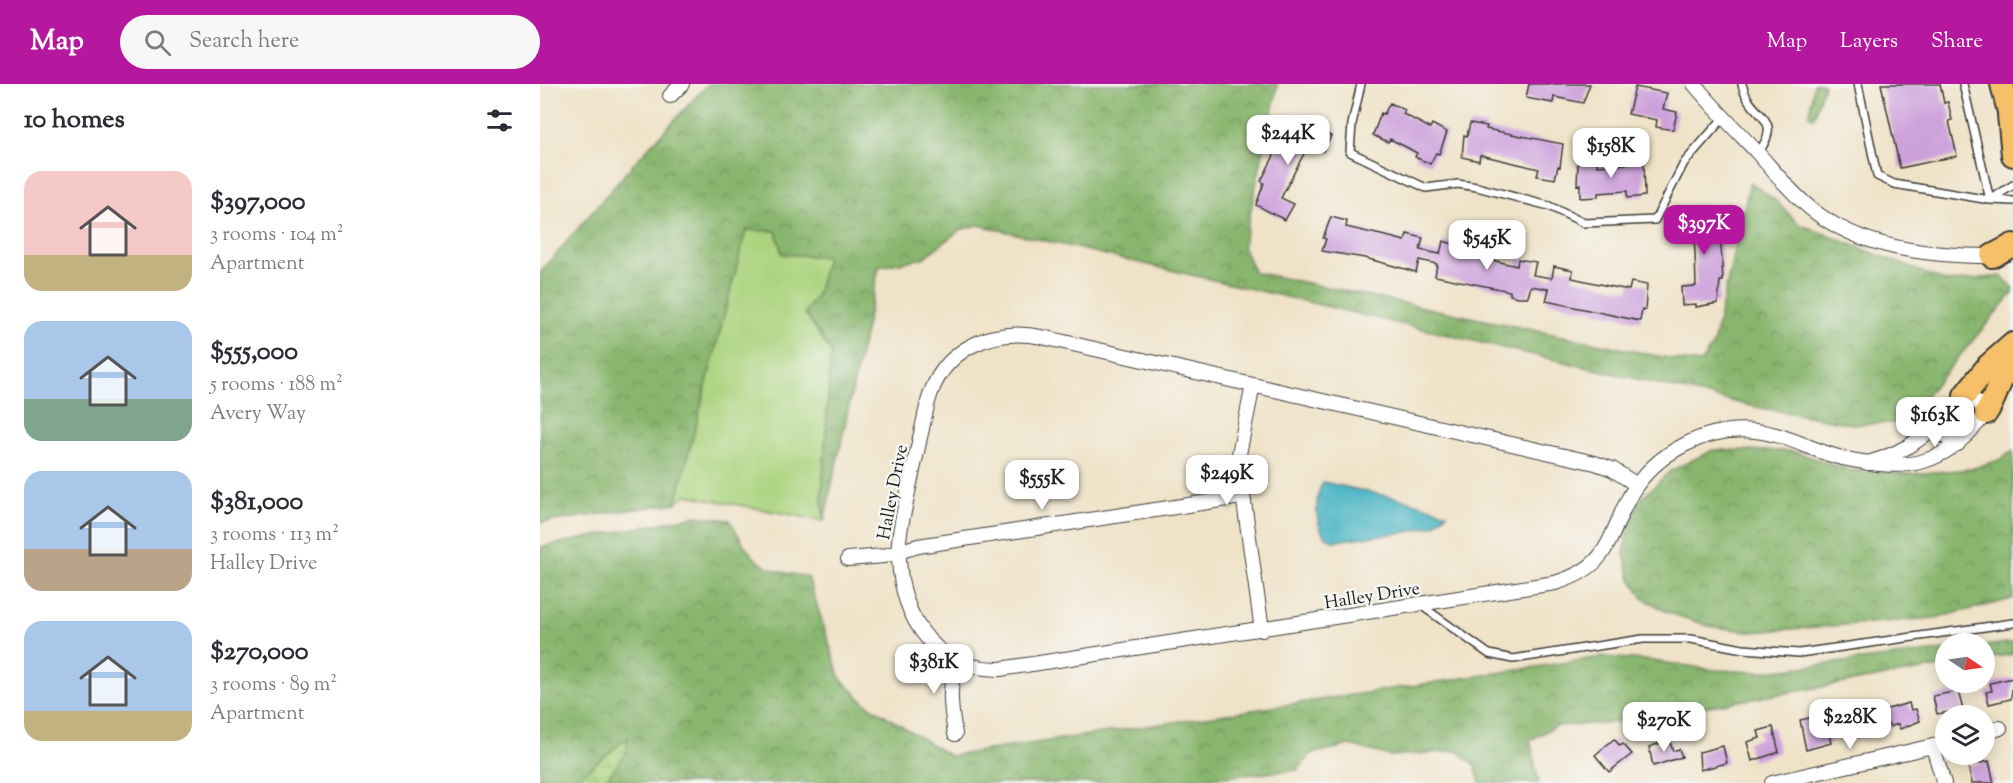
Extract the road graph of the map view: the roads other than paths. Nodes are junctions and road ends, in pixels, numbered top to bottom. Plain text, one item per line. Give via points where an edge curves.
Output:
1 (682, 84) edge
2 (1361, 84) edge
3 (1694, 84) edge
4 (1742, 84) edge
5 (1858, 84) edge
6 (1963, 84) edge
7 (2002, 84) edge
8 (670, 96) dead end
9 (1724, 117) junction
10 (2011, 119) edge
11 (1758, 153) junction
12 (2013, 154) edge
13 (2013, 185) edge
14 (1990, 200) junction
15 (2013, 201) edge
16 (2013, 245) edge
17 (2003, 258) edge
18 (2013, 344) edge
19 (2013, 360) edge
20 (1253, 385) junction
21 (1965, 395) junction
22 (1986, 413) junction
23 (1936, 426) junction
24 (1958, 444) junction
25 (1868, 463) junction
26 (1637, 485) junction
27 (1241, 497) junction
28 (899, 552) junction
29 (848, 559) dead end
30 (1422, 606) junction
31 (2013, 623) edge
32 (1262, 630) junction
33 (958, 662) junction
34 (2000, 728) dead end
35 (1995, 730) edge
36 (955, 734) dead end
37 (1935, 746) edge
38 (1942, 765) edge
39 (1772, 783) edge
40 (1944, 783) edge

1 - 8 street
2 - 9 lane via 1350,152 1420,187 1458,184 1477,188 1549,206 1584,223 1655,220 1684,163
3 - 9 street
4 - 11 lane via 1746,97 1770,131
5 - 14 lane via 1877,176 1894,184
6 - 14 lane
7 - 10 highway
9 - 11 street
10 - 12 highway
11 - 17 street via 1808,207 1856,235 1917,251
13 - 14 lane
14 - 15 lane
16 - 17 highway
18 - 21 highway via 1997,356
19 - 22 highway
20 - 26 street, Halley Drive via 1595,463
20 - 27 street via 1239,444
20 - 28 street, Halley Drive via 1032,335 1002,334 973,344 947,364 930,393 901,525
21 - 22 street
21 - 23 street, Halley Drive
22 - 24 street, Halley Drive
23 - 24 street
23 - 25 street, Halley Drive via 1900,453
24 - 25 street, Halley Drive via 1932,460 1913,465
25 - 26 street, Halley Drive via 1830,455 1775,434 1731,431 1681,447 1659,461
26 - 30 street, Halley Drive via 1610,545 1581,573 1541,587
27 - 28 street
27 - 32 street
28 - 29 street
28 - 33 street, Halley Drive via 907,599 916,624 930,642
30 - 31 lane via 1489,654 1513,659 1673,638 1799,653
30 - 32 street, Halley Drive
32 - 33 street, Halley Drive via 1000,669
33 - 36 street via 950,694
34 - 35 street
37 - 39 street
38 - 40 street

